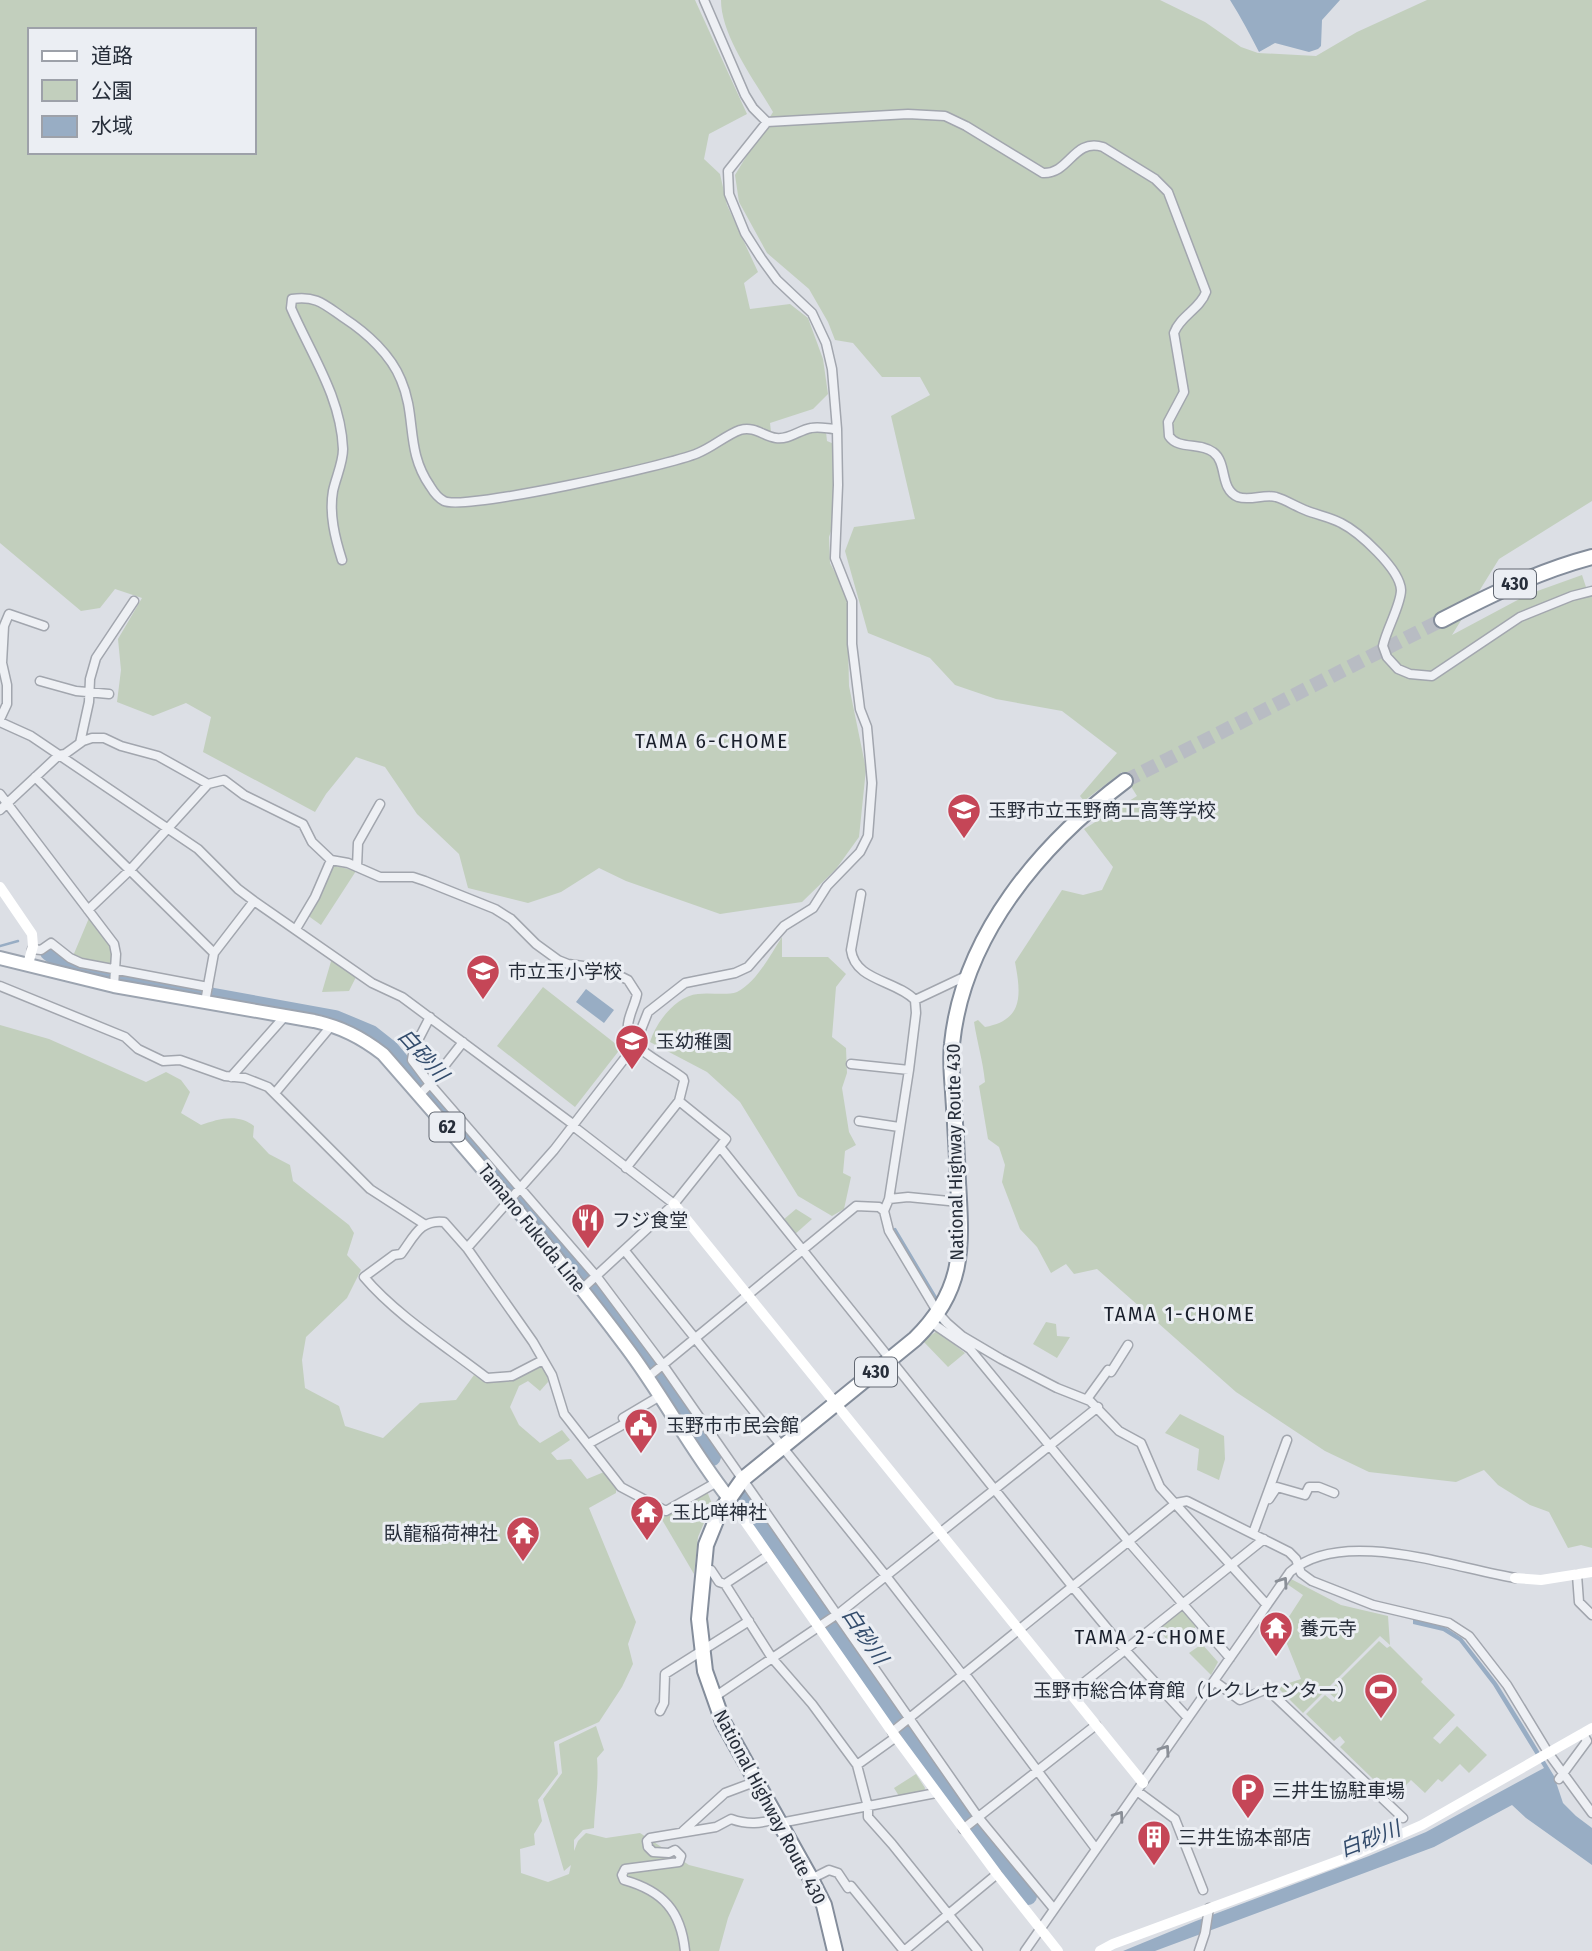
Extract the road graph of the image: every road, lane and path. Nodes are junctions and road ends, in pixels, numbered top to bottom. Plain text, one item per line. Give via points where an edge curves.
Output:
1 (704, 0) edge
2 (767, 122) junction
3 (838, 429) junction
4 (1592, 557) edge
5 (342, 560) dead end
6 (1592, 591) edge
7 (134, 601) dead end
8 (1442, 620) tunnel mouth
9 (3, 623) edge
10 (44, 626) dead end
11 (2, 651) edge
12 (40, 681) dead end
13 (89, 692) junction
14 (108, 694) dead end
15 (0, 721) edge
16 (80, 743) junction
17 (59, 755) junction
18 (35, 777) junction
19 (1125, 780) tunnel mouth
20 (208, 784) junction
21 (0, 794) edge
22 (380, 804) dead end
23 (3, 807) edge
24 (169, 829) junction
25 (331, 860) junction
26 (357, 867) junction
27 (130, 870) junction
28 (0, 887) edge
29 (861, 894) dead end
30 (254, 901) junction
31 (88, 910) junction
32 (296, 929) junction
33 (32, 949) junction
34 (214, 953) junction
35 (0, 958) edge
36 (28, 964) junction
37 (968, 975) junction
38 (115, 978) junction
39 (0, 986) edge
40 (207, 994) junction
41 (915, 1000) junction
42 (285, 1016) junction
43 (430, 1017) junction
44 (332, 1025) junction
45 (463, 1042) junction
46 (635, 1045) junction
47 (850, 1064) dead end
48 (909, 1070) junction
49 (231, 1077) junction
50 (425, 1090) junction
51 (275, 1093) junction
52 (679, 1101) junction
53 (859, 1121) dead end
54 (573, 1125) junction
55 (899, 1127) junction
56 (720, 1147) junction
57 (626, 1168) junction
58 (516, 1193) junction
59 (889, 1199) junction
60 (959, 1202) junction
61 (674, 1204) junction
62 (884, 1212) junction
63 (424, 1224) junction
64 (467, 1248) junction
65 (803, 1250) junction
66 (625, 1251) junction
67 (595, 1278) junction
68 (584, 1288) junction
69 (750, 1295) junction
70 (935, 1318) junction
71 (695, 1338) junction
72 (1128, 1345) dead end
73 (543, 1360) junction
74 (891, 1360) junction
75 (661, 1366) junction
76 (649, 1375) junction
77 (660, 1396) junction
78 (1087, 1399) junction
79 (837, 1402) junction
80 (1098, 1407) junction
81 (1287, 1440) dead end
82 (588, 1444) junction
83 (1050, 1446) junction
84 (782, 1447) junction
85 (743, 1479) junction
86 (717, 1482) junction
87 (995, 1489) junction
88 (1334, 1493) dead end
89 (729, 1497) junction
90 (1266, 1499) junction
91 (1176, 1503) junction
92 (940, 1533) junction
93 (1253, 1533) junction
94 (1264, 1539) junction
95 (1128, 1541) junction
96 (769, 1555) junction
97 (1231, 1565) junction
98 (1298, 1565) junction
99 (703, 1569) junction
100 (1592, 1572) edge
101 (886, 1576) junction
102 (1577, 1576) junction
103 (1515, 1578) joint
104 (725, 1584) junction
105 (1072, 1586) junction
106 (1184, 1604) junction
107 (1266, 1605) junction
108 (835, 1615) junction
109 (1592, 1615) edge
110 (748, 1621) junction
111 (822, 1625) junction
112 (1019, 1628) junction
113 (701, 1650) junction
114 (1126, 1651) junction
115 (772, 1658) junction
116 (1230, 1658) junction
117 (962, 1674) junction
118 (1214, 1681) junction
119 (1071, 1693) junction
120 (713, 1698) junction
121 (660, 1711) dead end
122 (1188, 1718) junction
123 (907, 1720) junction
124 (1096, 1725) junction
125 (1587, 1731) edge
126 (895, 1732) junction
127 (1543, 1757) junction
128 (857, 1765) junction
129 (1038, 1771) junction
130 (1561, 1776) junction
131 (757, 1781) junction
132 (1140, 1787) junction
133 (936, 1793) junction
134 (868, 1807) junction
135 (1592, 1813) edge
136 (977, 1818) junction
137 (1403, 1818) dead end
138 (779, 1820) junction
139 (966, 1827) junction
140 (683, 1831) junction
141 (1096, 1849) junction
142 (997, 1874) junction
143 (811, 1879) junction
144 (1203, 1890) dead end
145 (1054, 1909) junction
146 (1209, 1912) junction
147 (949, 1914) junction
148 (1041, 1928) junction
149 (685, 1951) edge
150 (835, 1951) edge
151 (904, 1951) edge
152 (978, 1951) edge
153 (1025, 1951) edge
154 (1058, 1951) edge
155 (1100, 1951) edge
156 (1199, 1951) edge

1 - 2 street via 745,95
2 - 3 street via 728,172 729,194 745,233 776,280 818,323 832,369
2 - 6 street via 945,116 1043,173 1059,170 1082,148 1096,145 1163,186 1206,292 1174,332 1184,393 1168,422 1169,436 1177,443 1212,451 1227,486 1237,496 1281,498 1340,522 1375,550 1400,584 1401,594 1383,646 1398,669 1432,676 1520,617
3 - 5 street via 812,428 776,438 754,429 741,430 697,453 638,470 507,496 444,501 419,470 410,405 397,370 355,325 320,302 307,297 292,299 291,308 321,366 340,422 343,452 332,493 335,539
3 - 46 street via 835,558 852,601 852,644 860,709 867,727 872,783 868,836 813,908 784,926 748,967 679,987 649,1012
4 - 8 highway, 430 via 1549,570
7 - 13 street via 96,658
9 - 10 street via 9,614
9 - 11 street
11 - 15 street via 7,704
12 - 13 street
13 - 14 street
13 - 16 street
15 - 17 street
16 - 17 street
16 - 20 street via 104,738 158,755
17 - 18 street
17 - 24 street
18 - 23 street
18 - 27 street
19 - 37 highway, National Highway Route 430 / 430 via 1076,819 1033,864
20 - 24 street
20 - 25 street via 224,780 303,824 312,842
21 - 23 street
22 - 26 street via 358,843
23 - 31 street
24 - 27 street
24 - 30 street
25 - 26 street
25 - 32 street
26 - 46 street via 380,877 413,877 495,909 558,960 606,969 628,980 637,994 628,1032
27 - 31 street
27 - 34 street
28 - 33 street via 27,924
29 - 41 street via 853,958 861,970
30 - 32 street
30 - 34 street
31 - 38 street via 116,949
32 - 43 street
33 - 36 street
33 - 38 street via 41,950 51,943 70,958
34 - 40 street
35 - 36 main road, Tamano Fukuda Line / 62
36 - 38 main road, Tamano Fukuda Line / 62
37 - 41 street
37 - 60 highway, National Highway Route 430 / 430 via 951,1047
38 - 40 main road, Tamano Fukuda Line / 62
39 - 49 street via 125,1037 138,1049 163,1060 180,1060
40 - 42 main road, Tamano Fukuda Line / 62
41 - 48 street
42 - 44 main road, Tamano Fukuda Line / 62
42 - 49 street
43 - 45 street
43 - 50 street via 412,1060
44 - 50 main road, Tamano Fukuda Line / 62 via 374,1047
44 - 51 street
45 - 50 street
45 - 54 street
46 - 52 street via 683,1078
46 - 54 street
47 - 48 street
48 - 55 street
49 - 51 street via 244,1078
50 - 58 main road, Tamano Fukuda Line / 62
51 - 63 street via 370,1189
52 - 56 street via 726,1139
52 - 57 street
53 - 55 street
54 - 57 street
54 - 58 street
55 - 59 street
56 - 61 street
56 - 65 street
57 - 61 street
58 - 64 street
58 - 67 street
58 - 68 main road, Tamano Fukuda Line / 62
59 - 60 street
59 - 62 street
60 - 70 highway, National Highway Route 430 / 430 via 958,1265
61 - 66 street
61 - 69 street
62 - 65 street via 879,1207 856,1206
62 - 70 street via 889,1231
63 - 64 street via 444,1222
63 - 73 street via 401,1254 364,1277 487,1378 512,1376
64 - 73 street
65 - 69 street
65 - 74 street
66 - 67 street
66 - 71 street
67 - 68 street
67 - 75 street
68 - 76 main road, Tamano Fukuda Line / 62
69 - 71 street
69 - 79 street
70 - 74 highway, National Highway Route 430 / 430
70 - 78 street via 1057,1388
70 - 83 street via 970,1349
71 - 75 street
71 - 84 street
72 - 78 street
73 - 82 street via 564,1414
74 - 79 highway, National Highway Route 430 / 430
74 - 87 street
75 - 76 street
75 - 85 street
76 - 77 main road, Tamano Fukuda Line / 62
77 - 82 street via 622,1418 626,1423
77 - 86 main road, Tamano Fukuda Line / 62
78 - 80 street
79 - 84 highway, National Highway Route 430 / 430
79 - 92 street
80 - 83 street
80 - 91 street via 1119,1431 1141,1443 1160,1487
81 - 90 street
82 - 86 street via 621,1487 666,1511
83 - 87 street
83 - 95 street
84 - 85 highway, National Highway Route 430 / 430
84 - 101 street
85 - 89 highway, National Highway Route 430 / 430
85 - 108 street
86 - 89 main road, Tamano Fukuda Line / 62
87 - 92 street
87 - 105 street
88 - 90 street via 1309,1487 1305,1495 1277,1487 1271,1500
89 - 96 street
89 - 99 highway, National Highway Route 430 / 430 via 709,1534
90 - 93 street
91 - 93 street via 1187,1501
91 - 95 street
91 - 97 street
92 - 101 street
92 - 112 street
93 - 94 street
94 - 97 street
94 - 98 street via 1289,1552
95 - 105 street
95 - 106 street
96 - 104 street
96 - 111 street
97 - 106 street
97 - 107 street
98 - 103 street via 1325,1553 1388,1552
107 -> 98 street
98 - 127 street via 1312,1581 1373,1605 1449,1623 1469,1636 1507,1685
99 - 104 street via 711,1570
99 - 113 highway, National Highway Route 430 / 430
100 - 102 street
101 - 108 street
101 - 117 street
102 - 103 street
102 - 109 street via 1579,1602
104 - 110 street
105 - 112 street
105 - 114 street
106 - 114 street
106 - 116 street
107 - 116 street
108 - 111 street
108 - 123 street
110 - 113 street
110 - 115 street
111 - 115 street
111 - 126 street
112 - 117 street
112 - 119 street
113 - 120 highway, National Highway Route 430 / 430
113 - 121 street via 665,1674
114 - 119 street
114 - 122 street
115 - 120 street
115 - 128 street
116 - 118 street
117 - 123 street
117 - 129 street
118 - 122 street
118 - 137 street via 1240,1700 1267,1689
119 - 124 street
120 - 131 highway, National Highway Route 430 / 430
132 -> 122 street
123 - 126 street
123 - 136 street
124 - 129 street
124 - 132 street
125 - 127 street
125 - 130 street via 1587,1741
126 - 128 street
126 - 133 street
127 - 130 street
127 - 146 street via 1412,1829
128 - 134 street
129 - 136 street
129 - 141 street
130 - 135 street
131 - 138 highway, National Highway Route 430 / 430
131 - 140 street via 725,1793
141 -> 132 street
132 - 144 street via 1175,1819
133 - 134 street
133 - 139 street
134 - 138 street
134 - 147 street via 868,1817
136 - 139 street
136 - 145 street
138 - 140 street via 745,1824 731,1819 716,1827
138 - 143 highway, National Highway Route 430 / 430
139 - 142 street
140 - 149 street via 647,1842 653,1852 680,1852 679,1862 631,1867 622,1875 675,1912
141 - 145 street
142 - 147 street
142 - 148 street
143 - 150 highway, National Highway Route 430 / 430 via 824,1905
143 - 151 street via 829,1870 838,1873
145 - 148 street
146 - 155 street
146 - 156 street
147 - 151 street
147 - 152 street
148 - 153 street
148 - 154 street

